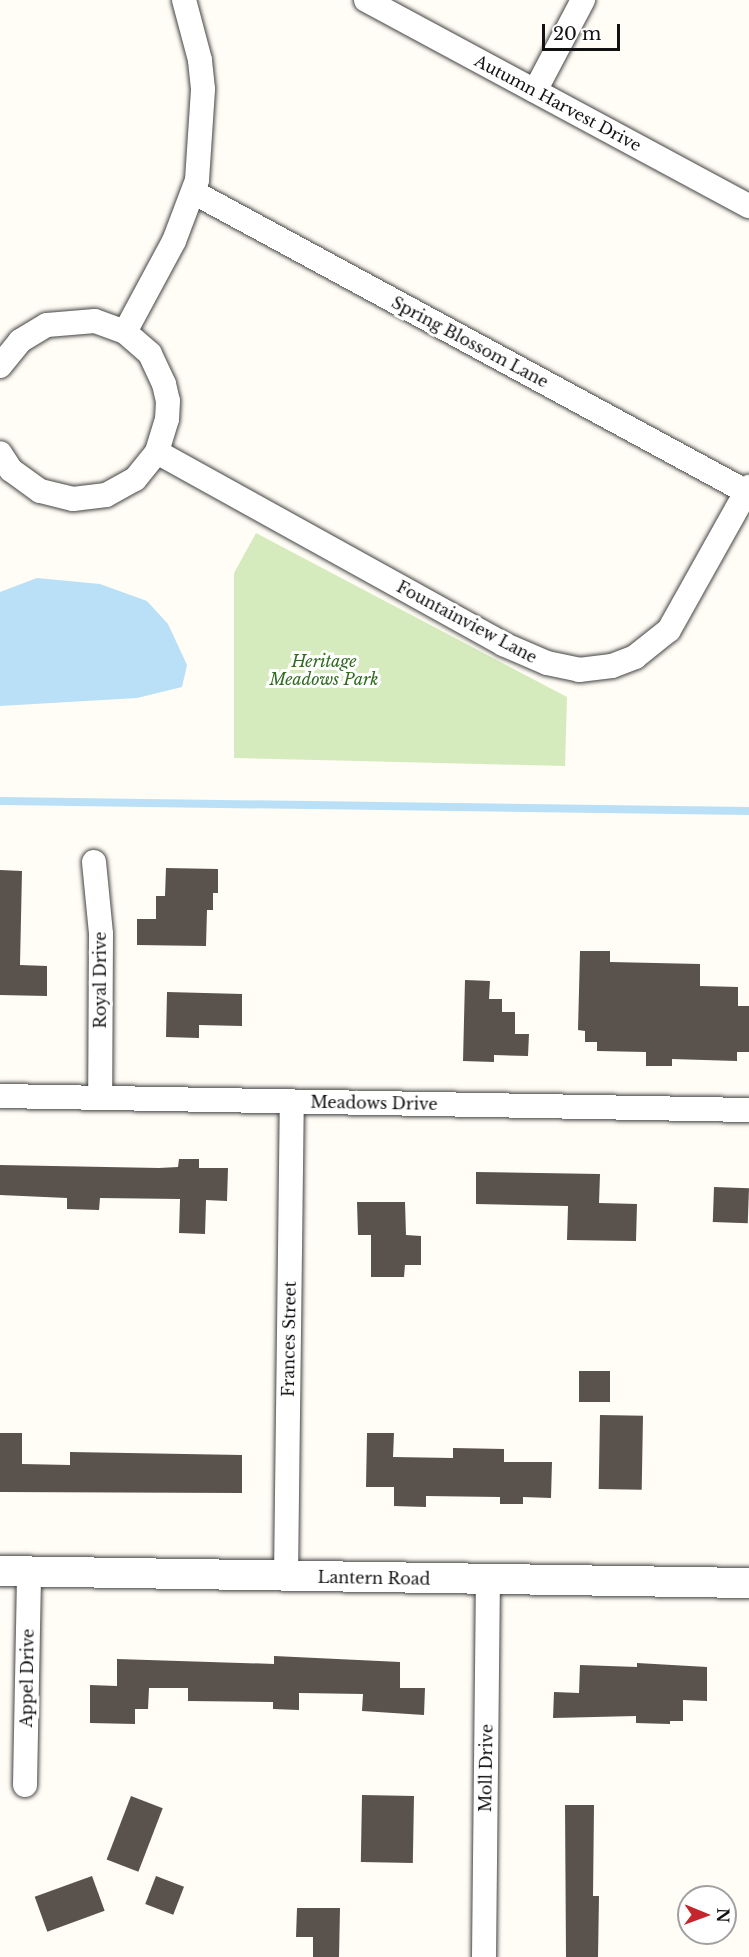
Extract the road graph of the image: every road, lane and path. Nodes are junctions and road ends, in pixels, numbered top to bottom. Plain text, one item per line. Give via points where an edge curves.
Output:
1 (184, 0) edge
2 (366, 0) edge
3 (583, 0) edge
4 (535, 91) junction
5 (193, 192) junction
6 (749, 206) edge
7 (125, 332) junction
8 (0, 366) edge
9 (157, 453) junction
10 (0, 455) edge
11 (748, 489) edge
12 (94, 862) dead end
13 (0, 1096) edge
14 (100, 1098) junction
15 (292, 1102) junction
16 (749, 1110) edge
17 (15, 1571) edge
18 (286, 1577) junction
19 (488, 1580) junction
20 (749, 1583) edge
21 (25, 1785) dead end
22 (484, 1957) edge

1 - 5 street via 200,60 203,89 204,125
2 - 4 street, Autumn Harvest Drive
3 - 4 street
4 - 6 street, Autumn Harvest Drive
5 - 7 street via 174,241
5 - 11 street, Spring Blossom Lane
7 - 8 street via 87,320 47,325 20,341
7 - 9 street via 150,354 164,384 167,419
9 - 10 street via 135,479 90,499 40,491 11,470
9 - 11 street, Fountainview Lane via 503,644 547,663 579,670 612,666 635,657 669,630
12 - 14 street, Royal Drive via 101,934
13 - 14 street, Meadows Drive
14 - 15 street, Meadows Drive
15 - 16 street, Meadows Drive
15 - 18 street, Frances Street
17 - 18 street, Lantern Road
17 - 21 street, Appel Drive
18 - 19 street, Lantern Road
19 - 20 street, Lantern Road
19 - 22 street, Moll Drive

